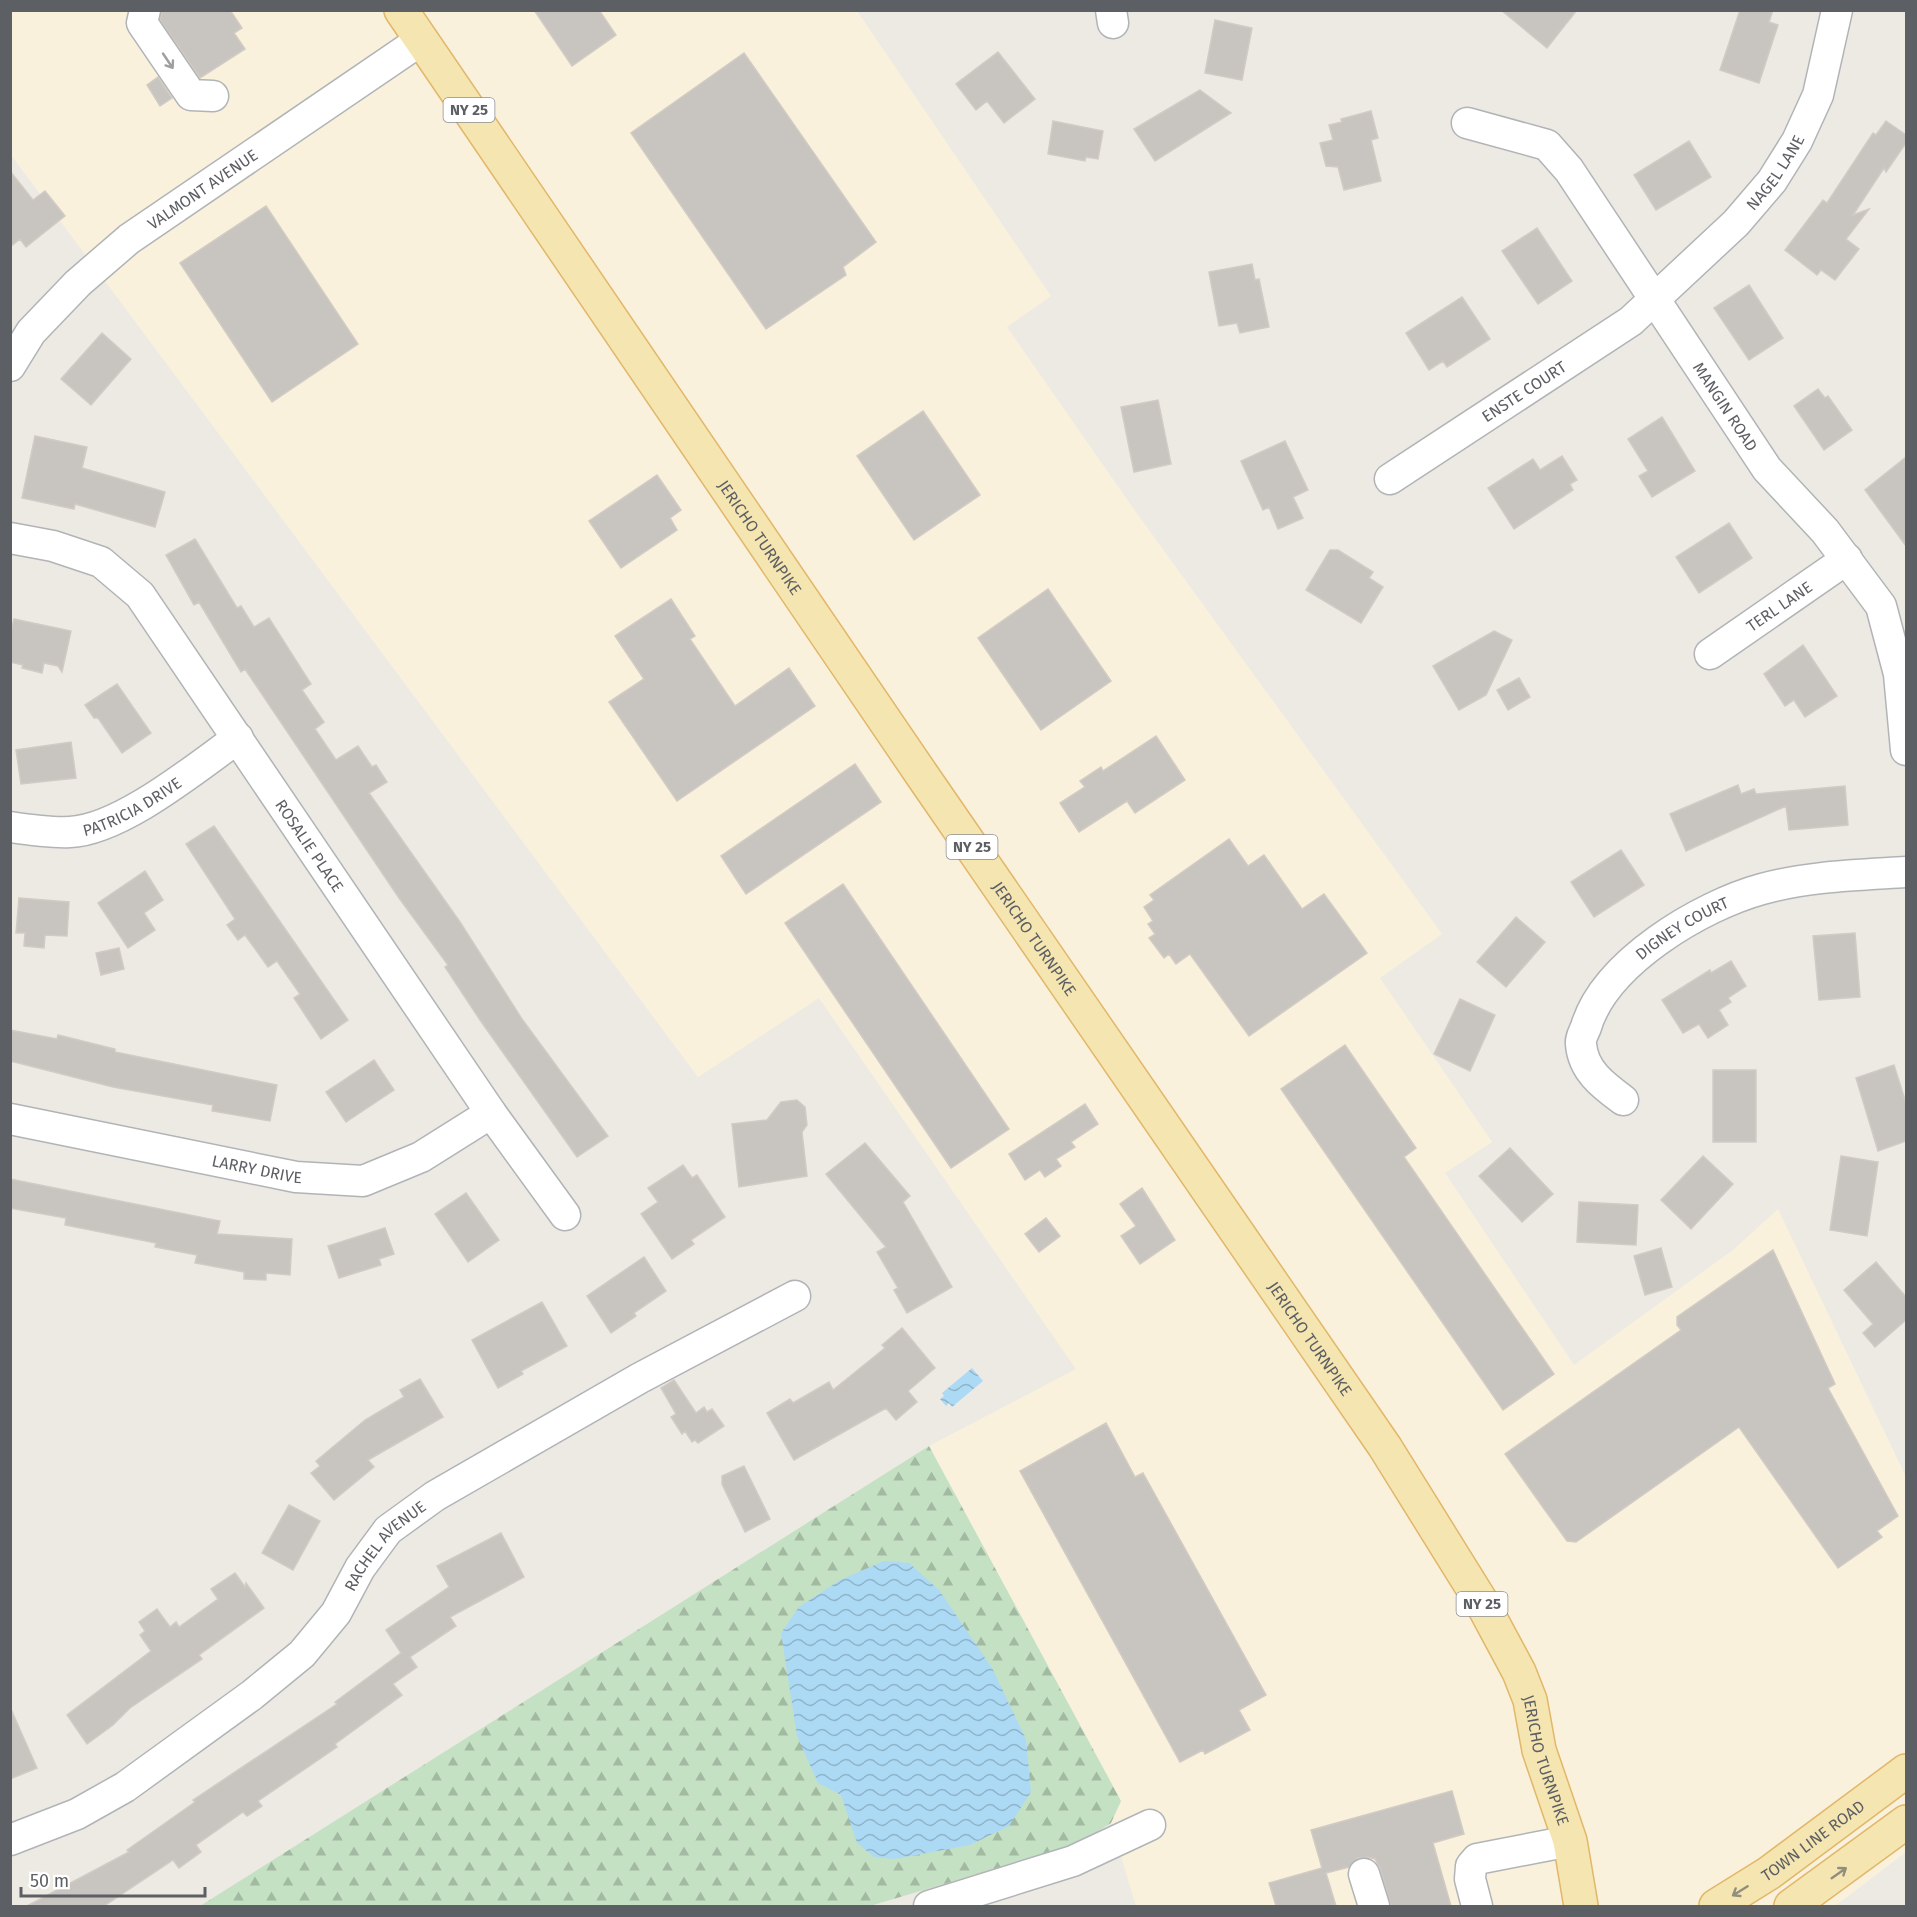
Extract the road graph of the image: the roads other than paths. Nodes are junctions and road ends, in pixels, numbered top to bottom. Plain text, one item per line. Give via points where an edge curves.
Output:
1 (145, 10) edge
2 (401, 10) edge
3 (1838, 10) edge
4 (421, 40) junction
5 (213, 96) dead end
6 (1467, 123) dead end
7 (1656, 299) junction
8 (10, 366) edge
9 (1390, 479) dead end
10 (10, 538) edge
11 (1847, 559) junction
12 (1710, 654) dead end
13 (238, 738) junction
14 (1906, 750) edge
15 (10, 827) edge
16 (1906, 872) edge
17 (1623, 1100) dead end
18 (491, 1113) junction
19 (10, 1119) edge
20 (566, 1215) dead end
21 (795, 1296) dead end
22 (1906, 1771) edge
23 (1906, 1822) edge
24 (1150, 1825) dead end
25 (10, 1840) edge
26 (1570, 1841) junction
27 (1364, 1874) dead end
28 (929, 1906) edge
29 (1374, 1906) edge
30 (1476, 1906) edge
31 (1581, 1906) edge
32 (1716, 1906) edge
33 (1791, 1906) edge

1 -> 5 street via 142,23 191,95
2 - 4 main road, JERICHO TURNPIKE / NY 25
3 - 7 street, NAGEL LANE via 1818,95 1797,141 1772,181 1736,223
4 - 8 street, VALMONT AVENUE via 129,239 78,283 31,332
4 - 26 main road, JERICHO TURNPIKE / NY 25 via 1385,1447 1482,1603 1519,1672 1530,1700 1539,1750
6 - 7 street, MANGIN ROAD via 1547,145 1569,170
7 - 9 street, ENSTE COURT via 1630,321
7 - 11 street, MANGIN ROAD via 1767,469
10 - 13 street, ROSALIE PLACE via 53,546 101,562 140,595
11 - 12 street, TERL LANE
11 - 14 street, MANGIN ROAD via 1881,606 1899,674
13 - 15 street, PATRICIA DRIVE via 158,794 110,821 72,832
13 - 18 street, ROSALIE PLACE
16 - 17 street, DIGNEY COURT via 1818,878 1762,889 1716,905 1669,932 1611,980 1590,1012 1581,1044 1593,1077
18 - 19 street, LARRY DRIVE via 421,1157 363,1181 296,1177
18 - 20 street, ROSALIE PLACE
21 - 25 street, RACHEL AVENUE via 640,1378 435,1496 388,1530 360,1568 336,1613 302,1654 252,1695 125,1787 77,1814
22 -> 32 main road, TOWN LINE ROAD via 1769,1873
33 -> 23 main road
24 - 28 street via 1073,1861
26 - 30 street via 1477,1859 1471,1866 1470,1880
26 - 31 main road, JERICHO TURNPIKE / NY 25
27 - 29 street

